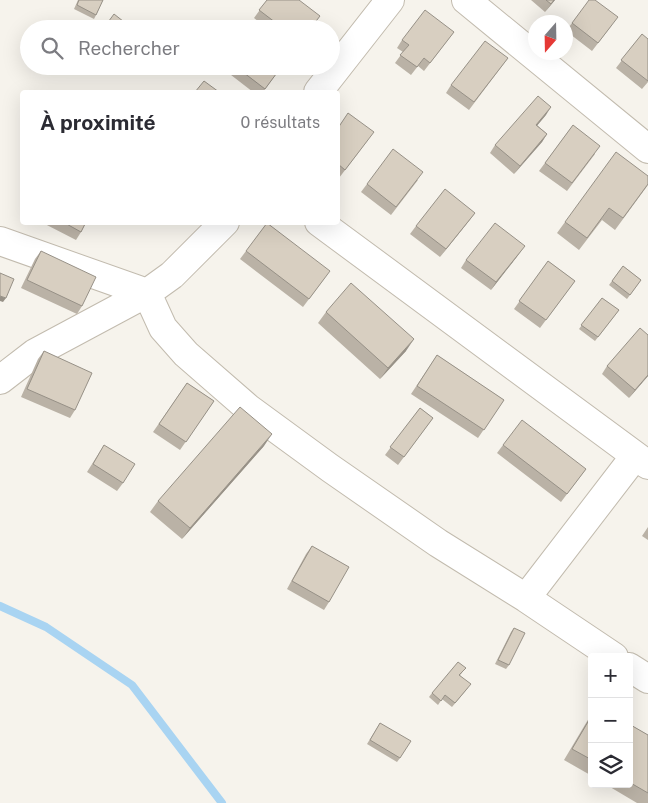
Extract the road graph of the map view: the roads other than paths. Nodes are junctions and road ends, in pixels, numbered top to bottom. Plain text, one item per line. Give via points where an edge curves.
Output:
1 (390, 0) edge
2 (466, 0) edge
3 (340, 64) edge
4 (331, 75) edge
5 (320, 90) edge
6 (648, 148) edge
7 (222, 225) edge
8 (323, 225) edge
9 (0, 241) edge
10 (147, 292) junction
11 (0, 380) edge
12 (642, 460) edge
13 (526, 598) junction
14 (608, 653) edge
15 (633, 670) edge
16 (648, 679) edge

1 - 3 street
2 - 6 street
4 - 5 street
7 - 10 street via 172,275
8 - 12 street
9 - 10 street
10 - 11 street via 36,353
10 - 13 street via 163,328 186,354 248,408 438,543
12 - 13 street
13 - 14 street
15 - 16 street

